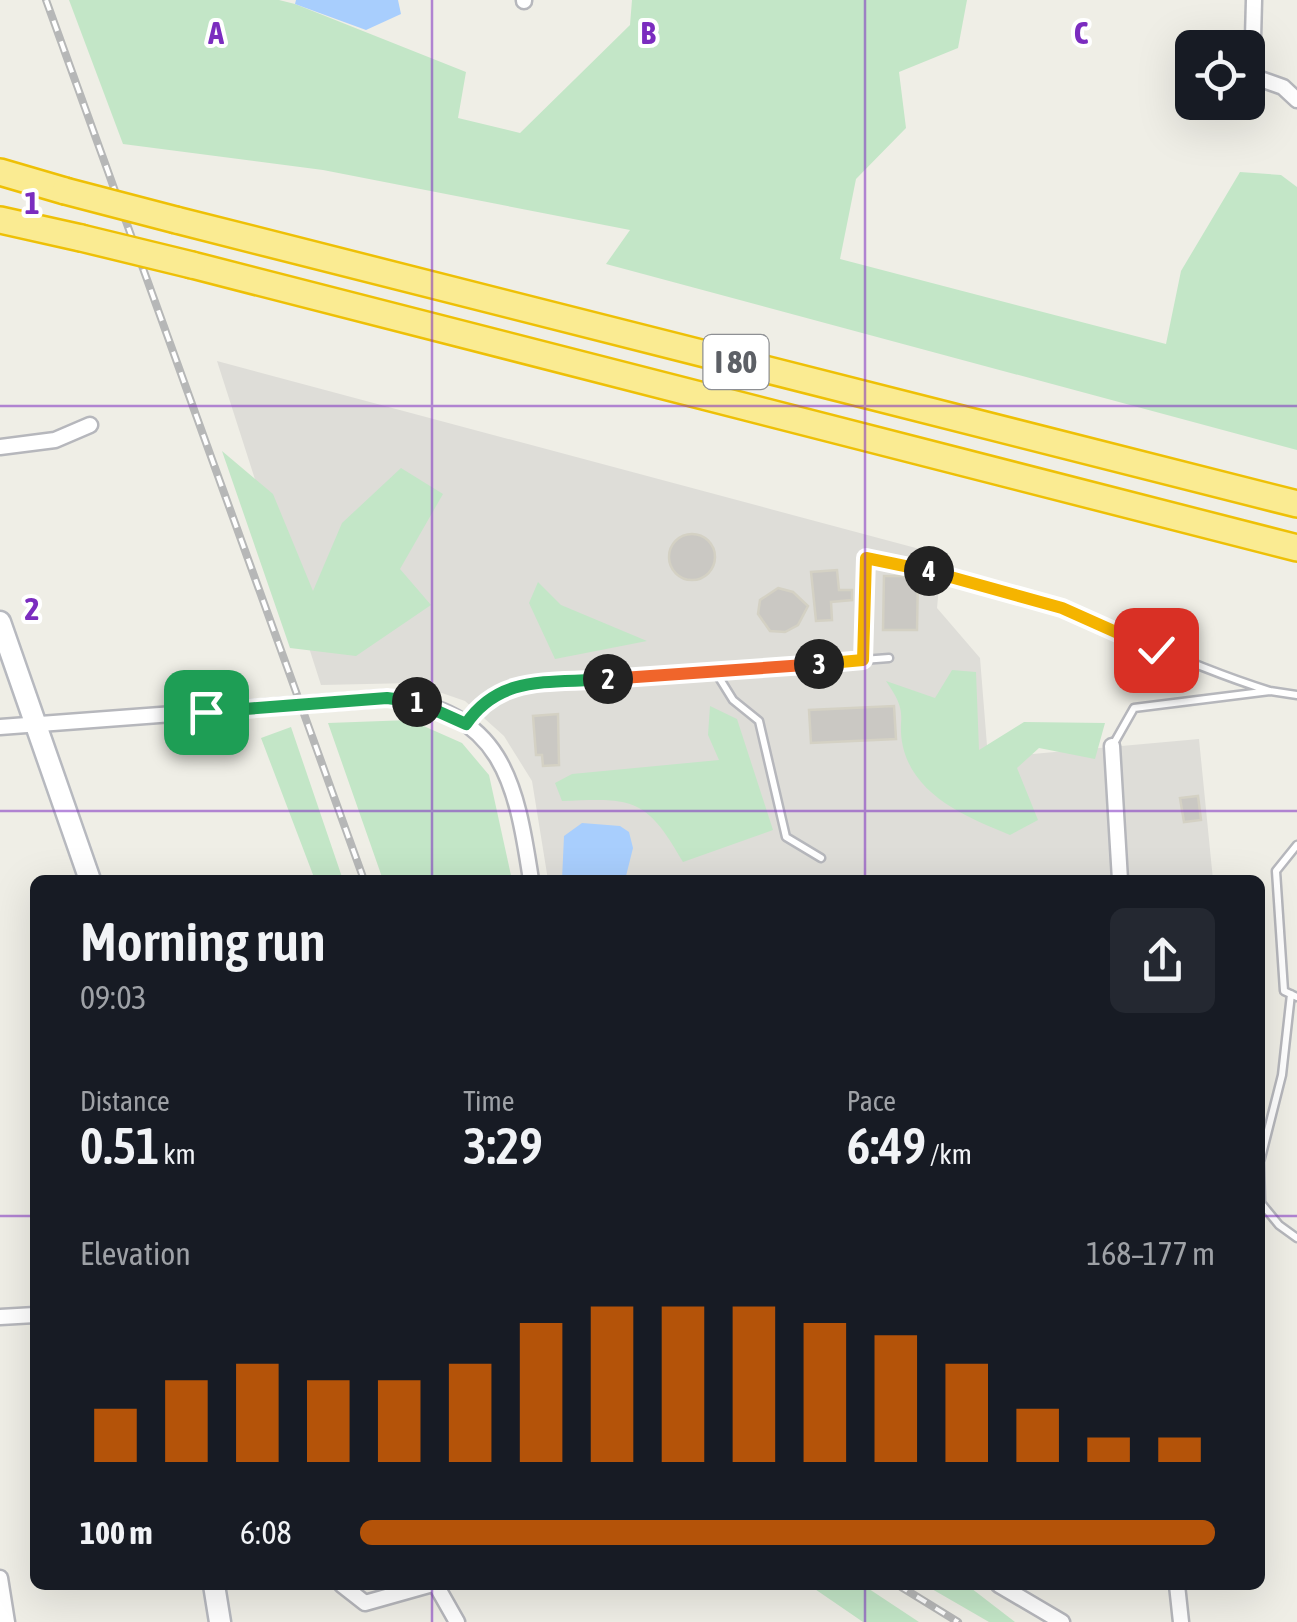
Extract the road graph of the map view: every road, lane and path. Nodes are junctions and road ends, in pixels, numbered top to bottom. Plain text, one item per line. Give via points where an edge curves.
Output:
1 (1254, 0) edge
2 (1297, 100) edge
3 (0, 172) edge
4 (0, 220) edge
5 (90, 425) dead end
6 (0, 448) edge
7 (1297, 504) edge
8 (1297, 548) edge
9 (0, 622) edge
10 (890, 658) dead end
11 (863, 660) junction
12 (715, 671) junction
13 (1270, 691) junction
14 (1297, 695) edge
15 (33, 724) junction
16 (466, 724) junction
17 (0, 727) edge
18 (1112, 746) joint
19 (1297, 845) edge
20 (821, 858) dead end
21 (88, 875) edge
22 (531, 875) edge
23 (1120, 875) edge
24 (1294, 996) edge
25 (1265, 1142) edge
26 (1265, 1207) edge
27 (1297, 1238) edge
28 (30, 1315) edge
29 (0, 1317) edge
30 (0, 1578) edge
31 (215, 1590) edge
32 (347, 1590) edge
33 (416, 1590) edge
34 (435, 1590) edge
35 (1008, 1590) edge
36 (1178, 1590) edge
37 (7, 1622) edge
38 (220, 1622) edge
39 (457, 1622) edge
40 (1062, 1622) edge
41 (1180, 1622) edge

1 - 2 street via 1252,76 1284,87
3 - 7 highway, I 80, bridge
4 - 8 highway, I 80, bridge
5 - 6 street via 55,440
9 - 15 main road
10 - 11 lane
11 - 12 lane
11 - 13 lane via 866,558 906,563 1062,608 1210,673
12 - 16 lane via 510,686 490,696
12 - 20 lane via 734,700 760,720 786,837
13 - 14 lane
13 - 18 lane via 1134,708
15 - 16 street via 387,698 437,708
15 - 17 street
15 - 21 main road
16 - 22 street via 491,745 512,781
18 - 23 street
19 - 24 lane via 1276,871 1284,991
24 - 25 lane
26 - 27 lane
28 - 29 street
30 - 37 street
31 - 38 main road
32 - 33 street via 376,1603
34 - 39 street
35 - 40 street
36 - 41 street

